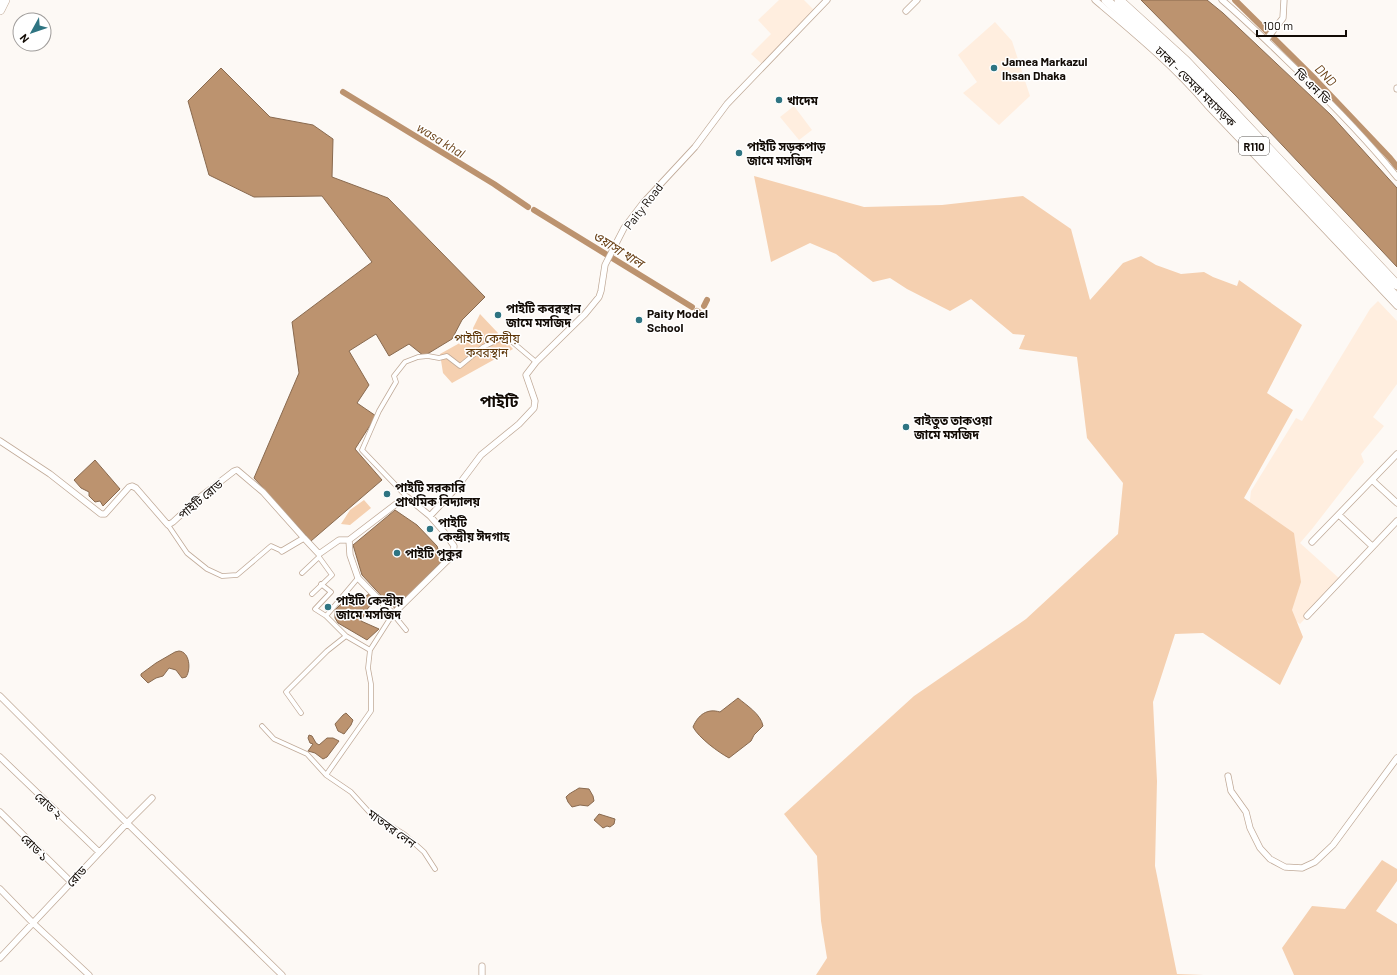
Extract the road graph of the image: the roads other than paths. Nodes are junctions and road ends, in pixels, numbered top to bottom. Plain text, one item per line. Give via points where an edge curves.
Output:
1 (5, 0) edge
2 (827, 0) edge
3 (917, 0) edge
4 (1095, 0) edge
5 (1106, 0) edge
6 (1119, 0) edge
7 (1222, 0) edge
8 (1284, 0) edge
9 (0, 10) edge
10 (906, 11) dead end
11 (1266, 40) junction
12 (1397, 177) edge
13 (1397, 285) edge
14 (1397, 298) edge
15 (1397, 306) edge
16 (536, 362) junction
17 (0, 441) edge
18 (1397, 454) edge
19 (1372, 480) junction
20 (407, 497) junction
21 (1397, 503) edge
22 (1339, 515) junction
23 (430, 516) junction
24 (1397, 521) edge
25 (168, 525) junction
26 (304, 538) junction
27 (349, 540) junction
28 (1312, 542) dead end
29 (1372, 546) junction
30 (282, 551) joint
31 (319, 556) junction
32 (302, 573) dead end
33 (358, 578) junction
34 (321, 584) junction
35 (312, 594) dead end
36 (393, 614) junction
37 (326, 616) junction
38 (1307, 616) dead end
39 (406, 630) dead end
40 (346, 636) junction
41 (370, 650) junction
42 (0, 696) edge
43 (301, 712) dead end
44 (262, 726) dead end
45 (0, 757) edge
46 (1397, 758) edge
47 (326, 775) junction
48 (1228, 776) dead end
49 (152, 798) dead end
50 (0, 812) edge
51 (127, 823) junction
52 (99, 852) junction
53 (435, 869) dead end
54 (71, 882) junction
55 (0, 889) edge
56 (33, 923) junction
57 (1, 956) edge
58 (482, 966) dead end
59 (89, 975) edge
60 (282, 975) edge
61 (482, 975) edge

1 - 9 main road
2 - 16 street, Paity Road via 727,104 695,147 643,203 624,228 605,264 599,297
3 - 10 street
4 - 15 street via 1191,86
5 - 14 main road, ঢাকা - ডেমরা মহাসড়ক / R110 via 1180,67
6 - 13 main road, ঢাকা - ডেমরা মহাসড়ক / R110 via 1186,61
7 - 11 street, ডি এন ডি
8 - 11 street via 1283,18
11 - 12 street, ডি এন ডি via 1342,114
16 - 20 street via 504,337 483,347 460,366 446,356 418,357 405,362 394,376 396,382 379,411 362,450
16 - 23 street, Paity Road via 526,375 534,408 519,424 481,454
17 - 25 street, পাইটি রোড via 50,474 101,514 105,514 129,486 132,486
18 - 19 street
19 - 21 street
19 - 22 street
20 - 23 street
20 - 27 street
22 - 28 street
22 - 29 street
23 - 36 street via 454,546 453,555
24 - 29 street
25 - 26 street, পাইটি রোড via 237,470 263,492
25 - 30 street via 187,553 207,569 222,576 237,575 270,546
26 - 30 street
26 - 31 street
27 - 31 street via 339,540
27 - 33 street via 350,555
29 - 38 street
31 - 32 street
31 - 34 street via 332,575
33 - 36 street
33 - 37 street
34 - 35 street
34 - 37 street via 331,592 315,609
36 - 39 street
36 - 41 street
37 - 40 street
40 - 41 street
40 - 43 street via 286,692
41 - 47 street via 368,668 371,711
42 - 51 street
44 - 47 street, মাতবর লেন via 274,739 307,754
45 - 52 street, রোড ২
46 - 48 street via 1333,845 1316,862 1302,868 1285,867 1270,859 1260,848 1250,828 1246,812 1232,791
47 - 53 street, মাতবর লেন via 351,792 370,813 404,834 424,852
49 - 51 street, রোড
50 - 54 street, রোড ১
51 - 52 street, রোড
51 - 60 street
52 - 54 street, রোড
54 - 56 street, রোড
55 - 56 street
56 - 57 street, রোড
56 - 59 street
58 - 61 street

